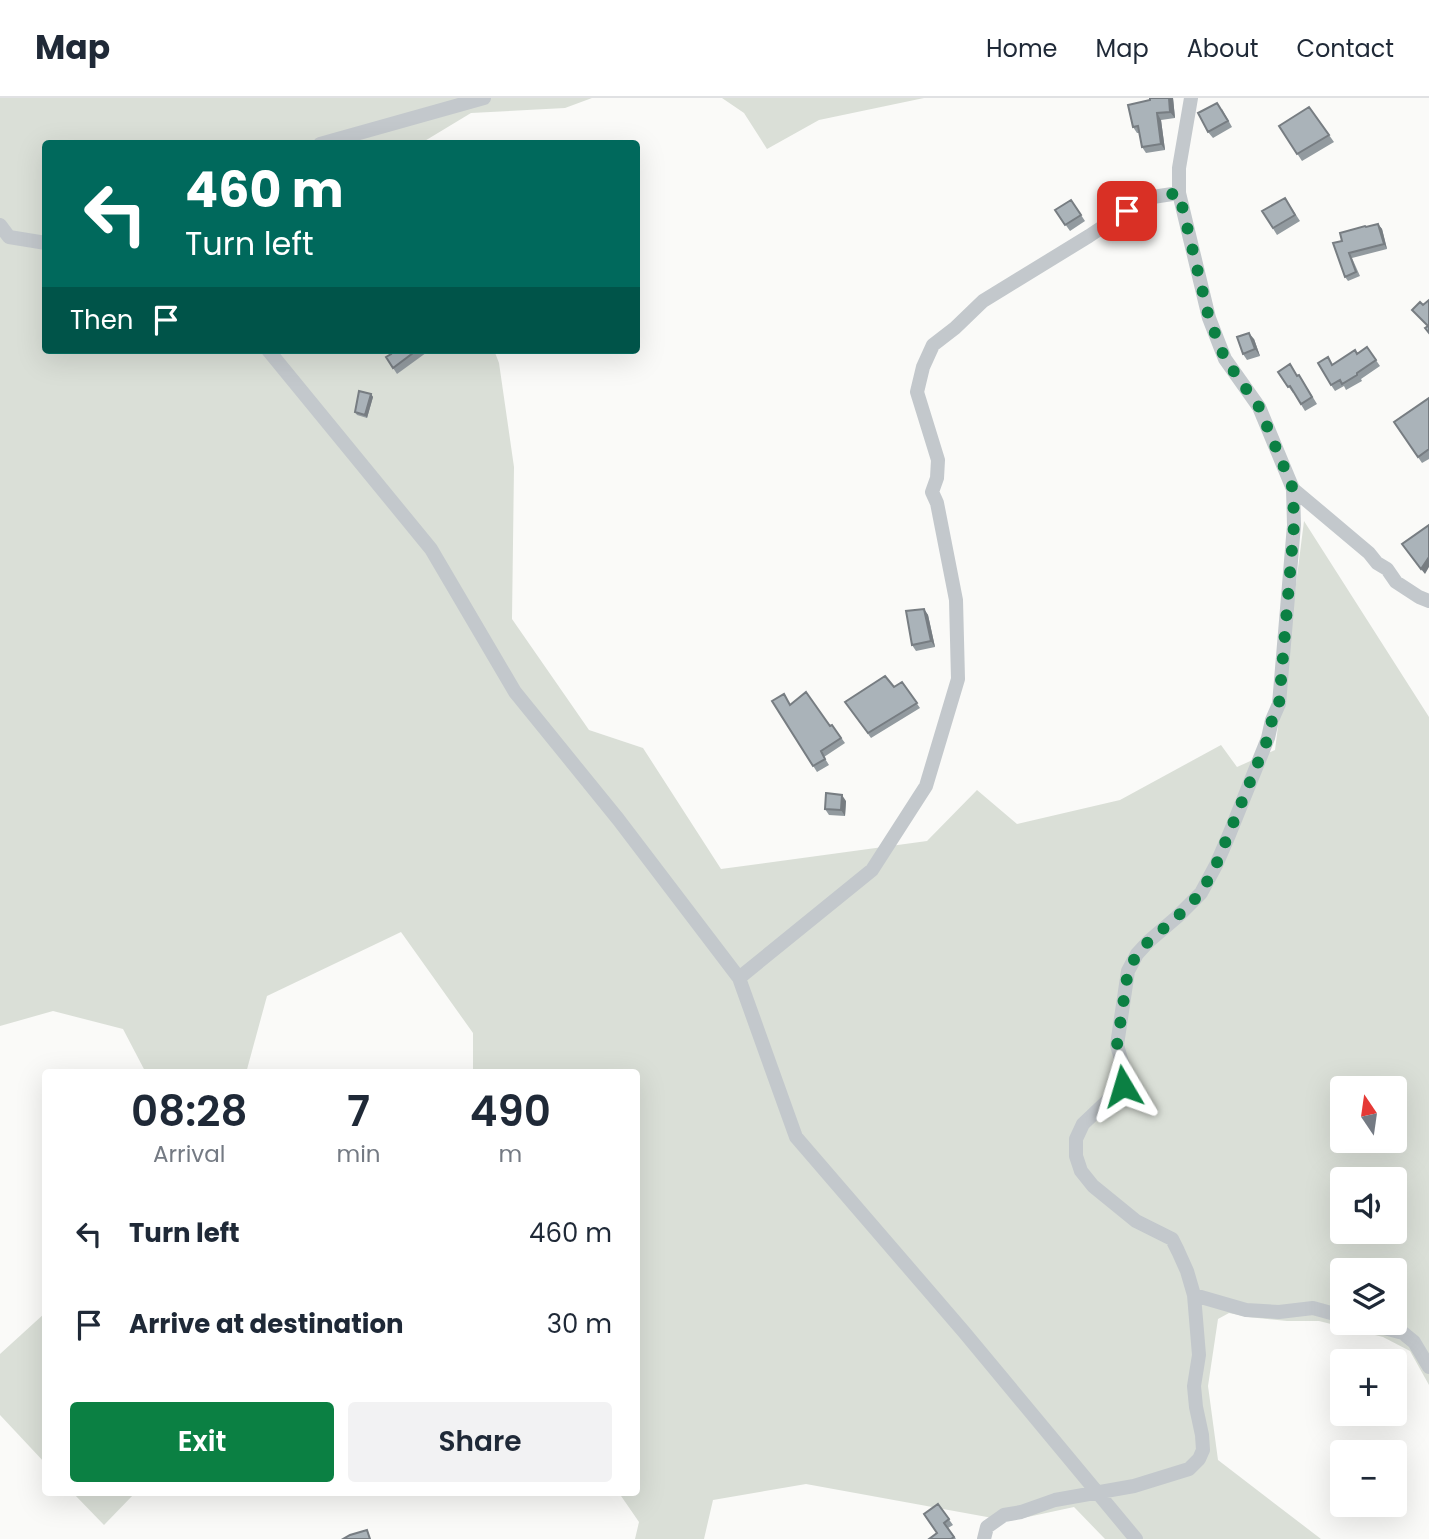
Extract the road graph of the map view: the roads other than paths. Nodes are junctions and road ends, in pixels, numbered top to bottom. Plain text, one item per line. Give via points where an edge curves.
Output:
1 (484, 98) edge
2 (1191, 98) edge
3 (334, 140) edge
4 (1179, 193) junction
5 (0, 225) edge
6 (42, 242) edge
7 (271, 354) edge
8 (1293, 489) junction
9 (1429, 601) edge
10 (739, 978) junction
11 (1194, 1295) junction
12 (1330, 1313) edge
13 (1405, 1335) edge
14 (1429, 1367) edge
15 (1096, 1492) junction
16 (984, 1539) edge
17 (1136, 1539) edge

1 - 3 street
2 - 4 street
4 - 8 street via 1209,318 1225,359 1259,407
4 - 10 street via 1146,198 983,301 933,345 917,392 938,460 932,492 956,600 958,679 926,786 872,870
5 - 6 street via 9,237
7 - 10 street via 431,548 515,692
8 - 9 street via 1387,569 1396,582
8 - 11 street via 1279,704 1268,738 1201,893 1149,941 1128,971 1117,1045 1123,1086 1083,1124 1076,1139 1081,1171 1093,1186 1136,1221 1172,1239
10 - 15 street via 796,1137
11 - 12 street via 1247,1310 1313,1308
11 - 15 street via 1199,1355 1196,1407 1203,1450 1199,1460 1189,1469
13 - 14 street
15 - 16 street via 1003,1515 987,1527
15 - 17 street

